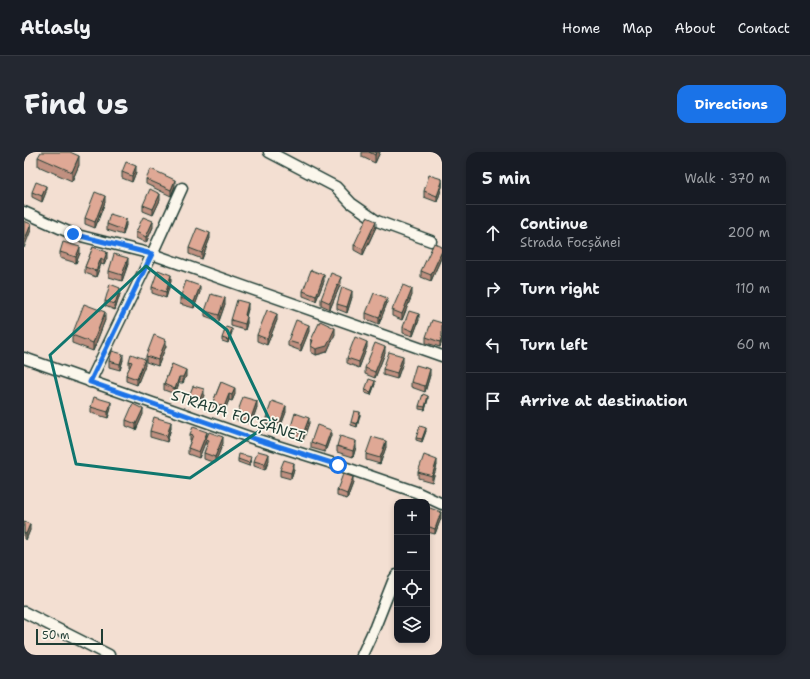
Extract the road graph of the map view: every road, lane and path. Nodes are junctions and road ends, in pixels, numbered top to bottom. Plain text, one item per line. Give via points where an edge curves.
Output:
1 (269, 152) edge
2 (182, 188) dead end
3 (24, 212) edge
4 (431, 241) dead end
5 (152, 254) junction
6 (442, 356) edge
7 (24, 358) edge
8 (90, 382) junction
9 (442, 504) edge
10 (394, 579) edge
11 (24, 612) edge
12 (109, 655) edge
13 (362, 655) edge

1 - 4 street via 336,187 351,203 377,221
2 - 5 street
3 - 5 street via 73,234
5 - 6 street
5 - 8 street
7 - 8 street, STRADA FOCȘĂNEI
8 - 9 street, STRADA FOCȘĂNEI via 416,492
10 - 13 street
11 - 12 street

